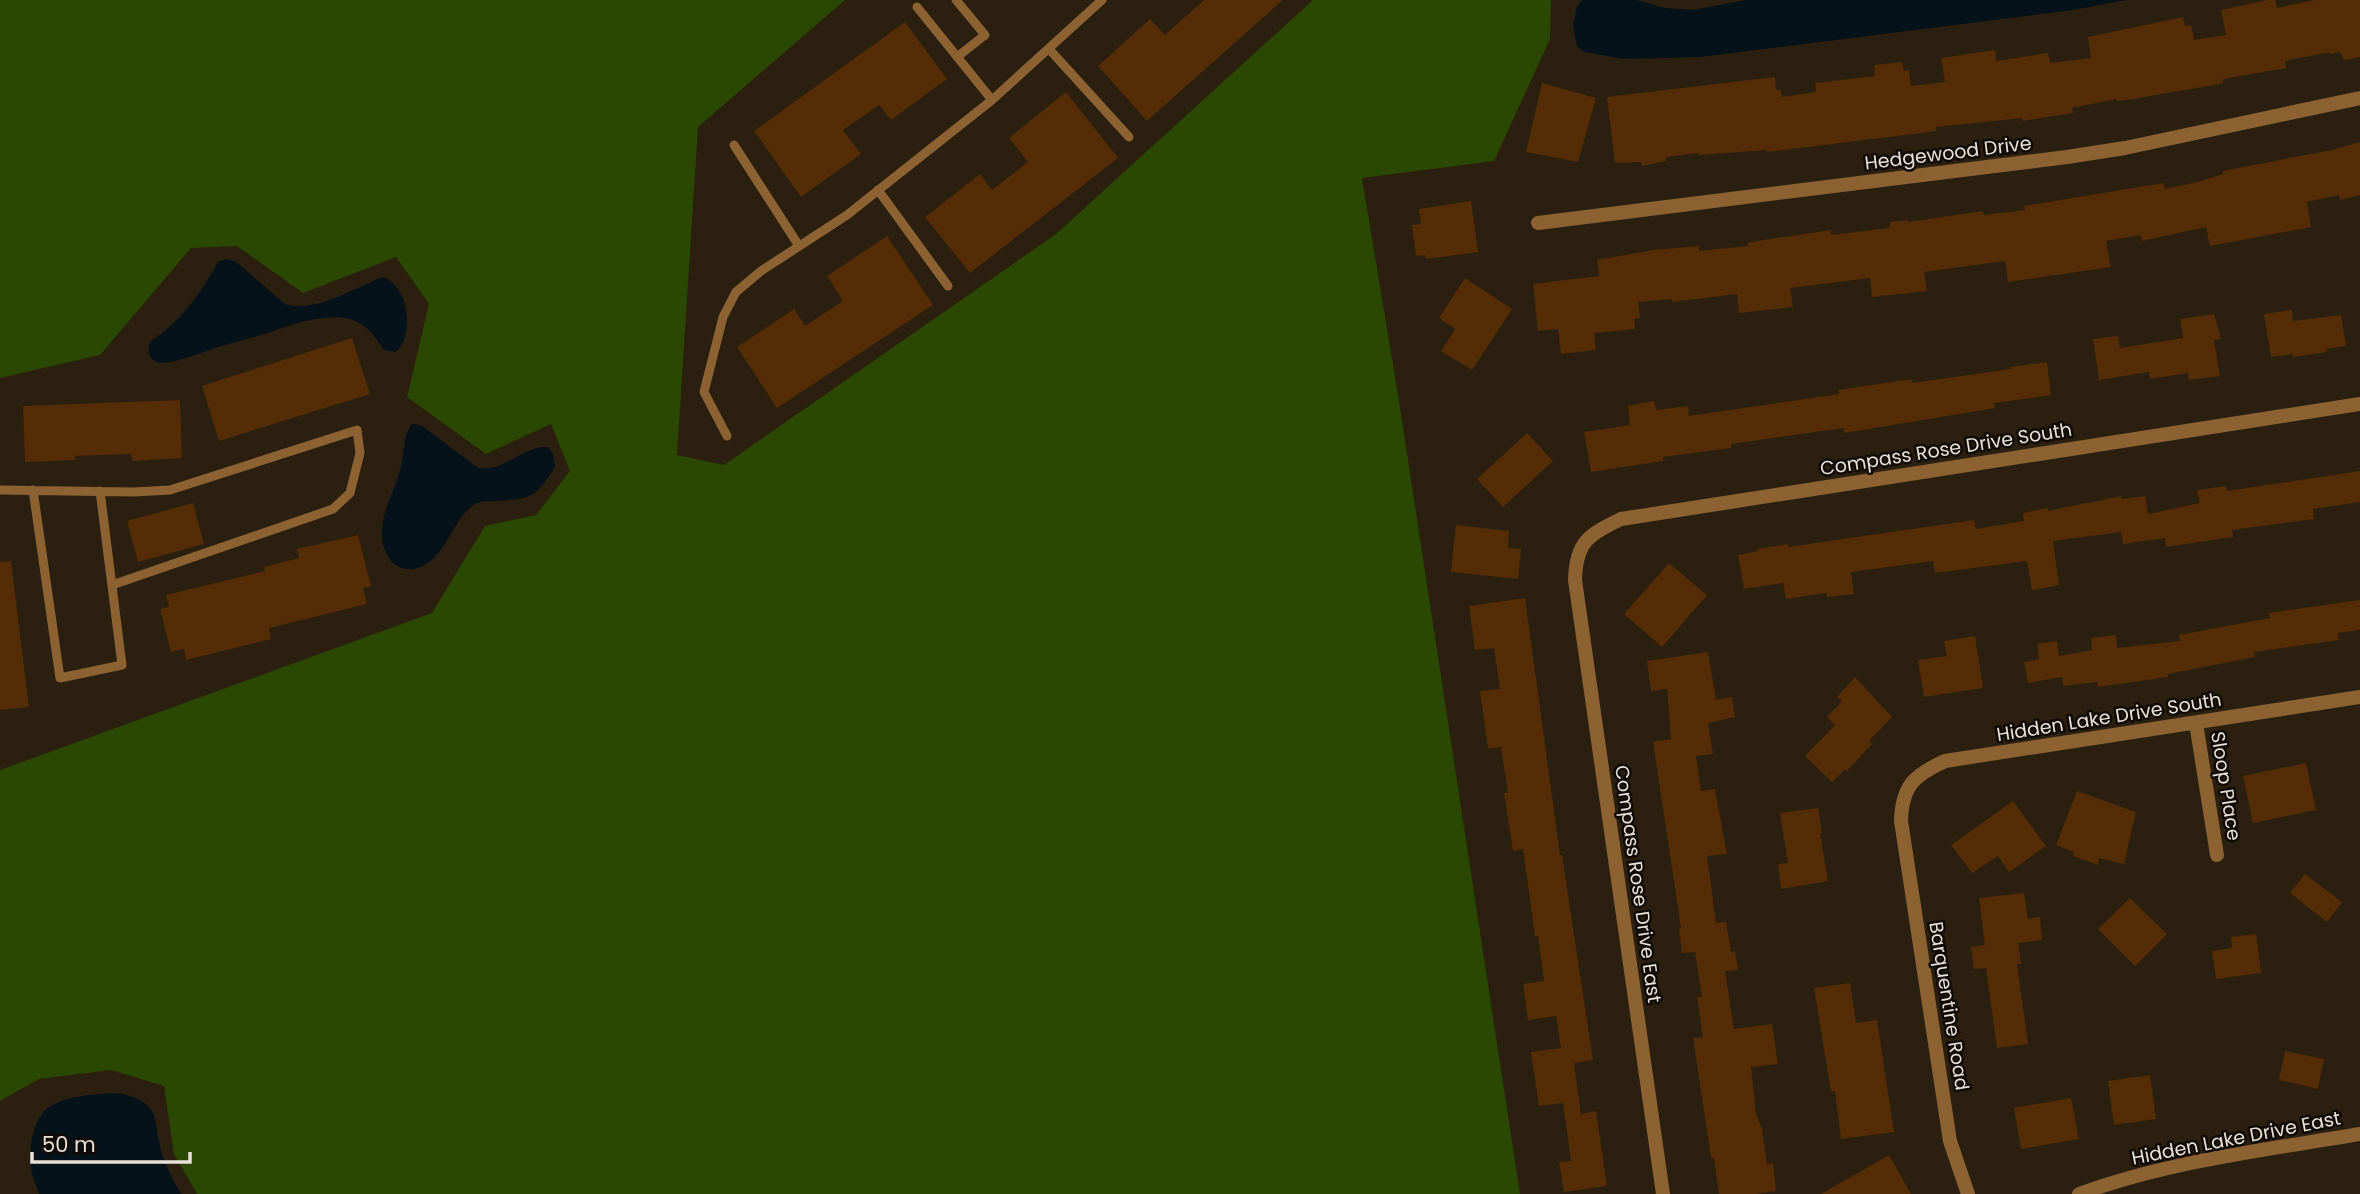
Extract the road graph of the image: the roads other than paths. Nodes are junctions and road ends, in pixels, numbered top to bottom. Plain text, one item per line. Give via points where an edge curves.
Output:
1 (956, 0) edge
2 (1095, 2) edge
3 (917, 7) dead end
4 (1049, 49) junction
5 (957, 57) junction
6 (2360, 98) edge
7 (992, 100) junction
8 (1129, 137) dead end
9 (734, 145) dead end
10 (878, 190) junction
11 (1538, 223) dead end
12 (799, 246) junction
13 (948, 286) dead end
14 (2360, 404) edge
15 (727, 436) dead end
16 (0, 490) edge
17 (33, 490) junction
18 (100, 491) junction
19 (1575, 580) joint
20 (112, 585) junction
21 (2360, 697) edge
22 (2196, 723) junction
23 (1901, 821) joint
24 (2217, 855) dead end
25 (2360, 1134) edge
26 (1663, 1194) edge
27 (1968, 1194) edge
28 (2079, 1194) edge

1 - 5 lane via 985,35
2 - 4 lane
3 - 5 lane
4 - 7 lane
4 - 8 lane
5 - 7 lane
6 - 11 street, Hedgewood Drive via 2067,157
7 - 10 lane
9 - 12 lane
10 - 12 lane
10 - 13 lane
12 - 15 lane via 736,292 723,317 704,392
14 - 19 street, Compass Rose Drive South via 1620,519 1585,542 1576,558
16 - 17 lane
17 - 18 lane
17 - 20 lane via 60,678 122,665
18 - 20 lane
18 - 20 lane via 170,490 356,430 360,453 350,493 333,509
19 - 26 street, Compass Rose Drive East
21 - 22 street, Hidden Lake Drive South
22 - 23 street, Hidden Lake Drive South via 1945,761 1923,771 1908,787
22 - 24 street, Sloop Place
23 - 27 street, Barquentine Road via 1950,1141
25 - 28 street, Hidden Lake Drive East via 2197,1161

